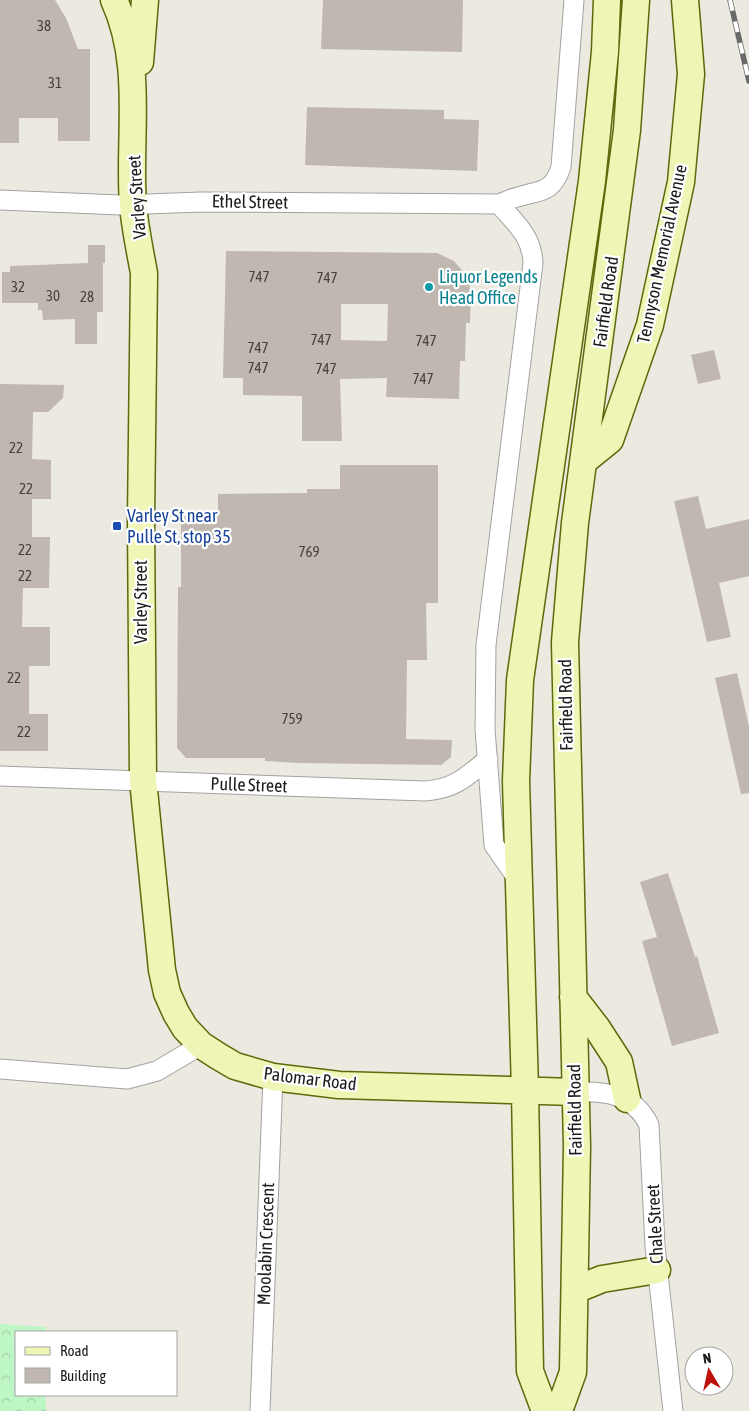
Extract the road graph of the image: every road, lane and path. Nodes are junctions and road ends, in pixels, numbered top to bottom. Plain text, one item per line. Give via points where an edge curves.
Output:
1 (114, 0) edge
2 (146, 0) edge
3 (574, 0) edge
4 (607, 0) edge
5 (636, 0) edge
6 (685, 0) edge
7 (135, 107) junction
8 (0, 200) edge
9 (499, 204) junction
10 (133, 205) junction
11 (584, 461) junction
12 (488, 759) junction
13 (0, 776) edge
14 (143, 780) junction
15 (519, 880) junction
16 (573, 997) junction
17 (201, 1044) junction
18 (0, 1069) edge
19 (273, 1077) junction
20 (525, 1090) junction
21 (576, 1092) junction
22 (627, 1099) junction
23 (657, 1270) junction
24 (575, 1290) junction
25 (260, 1411) edge
26 (545, 1411) edge
27 (560, 1411) edge
28 (673, 1411) edge

1 - 7 main road, Varley Street via 129,45
2 - 7 main road
3 - 9 street via 563,157 558,176 554,183 540,192
4 - 15 main road, Fairfield Road via 601,104 592,181 520,680 516,781
5 - 11 main road, Fairfield Road via 628,130
6 - 11 main road, Tennyson Memorial Avenue via 691,74 681,182 650,325 610,440
7 - 10 main road, Varley Street
8 - 10 street, Ethel Street
9 - 10 street, Ethel Street via 201,202
9 - 12 street via 527,235 533,263 486,646
10 - 14 main road, Varley Street via 144,273
11 - 16 main road, Fairfield Road via 575,523 566,642
12 - 14 street, Pulle Street via 458,783 425,791
12 - 15 street via 494,845
13 - 14 street, Pulle Street
14 - 17 main road, Varley Street via 167,993 185,1028
15 - 20 main road, Fairfield Road
16 - 21 main road, Fairfield Road
16 - 22 main road via 619,1062
17 - 18 street via 157,1071 126,1079
17 - 19 main road, Palomar Road via 234,1066
19 - 20 main road, Palomar Road via 339,1084
19 - 25 street, Moolabin Crescent
20 - 21 main road, Palomar Road
20 - 26 main road, Fairfield Road via 530,1371
21 - 22 street via 601,1092
21 - 24 main road, Fairfield Road
22 - 23 street, Chale Street via 639,1108 651,1131
23 - 24 main road via 602,1280
23 - 28 street, Chale Street
24 - 27 main road, Fairfield Road via 573,1372

